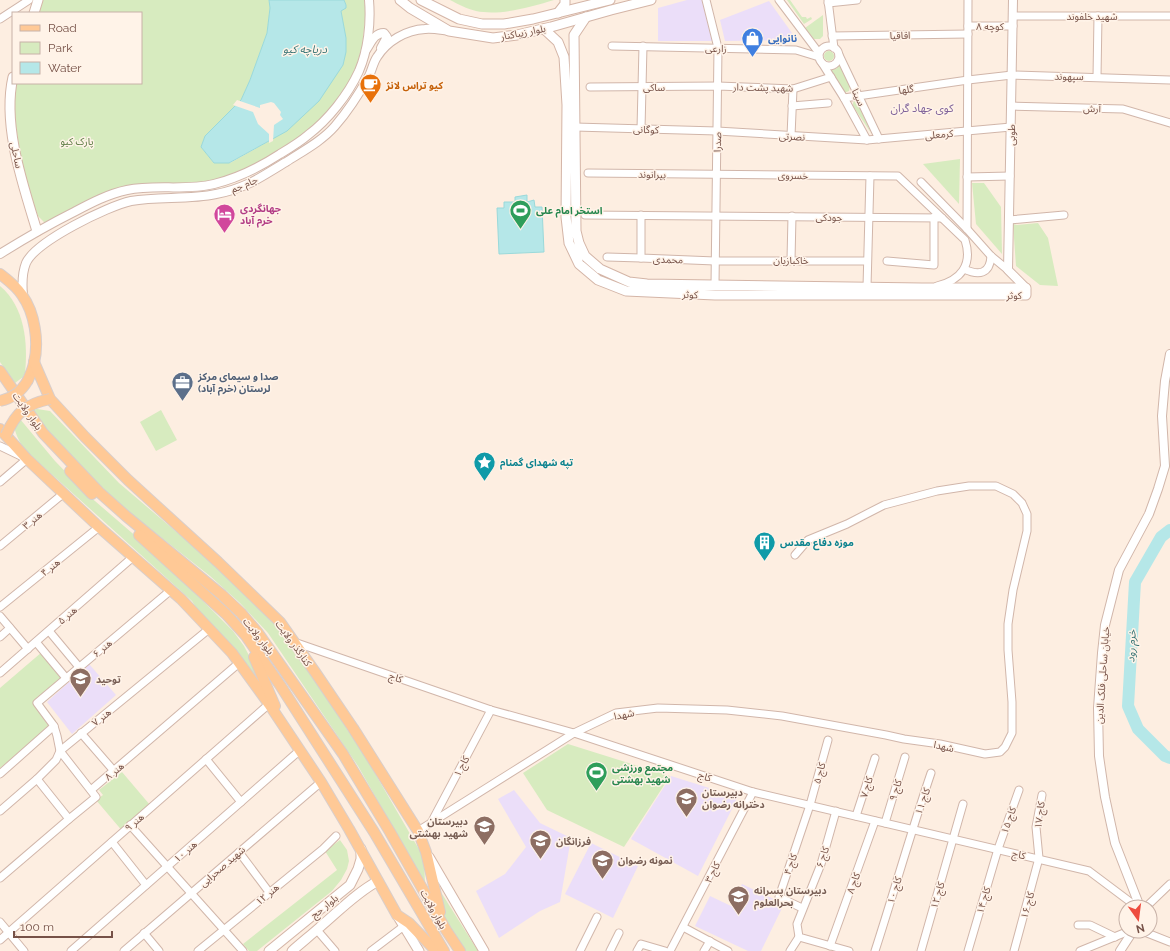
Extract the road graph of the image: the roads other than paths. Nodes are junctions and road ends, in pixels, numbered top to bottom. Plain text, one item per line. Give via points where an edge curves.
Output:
1 (29, 0) edge
2 (38, 0) edge
3 (369, 0) edge
4 (400, 0) edge
5 (422, 0) edge
6 (565, 0) edge
7 (580, 0) edge
8 (609, 0) edge
9 (651, 0) edge
10 (706, 0) edge
11 (779, 0) edge
12 (857, 0) edge
13 (968, 0) edge
14 (1013, 0) edge
15 (828, 2) edge
16 (34, 12) edge
17 (558, 13) junction
18 (1013, 16) junction
19 (1098, 16) junction
20 (1170, 16) edge
21 (586, 17) junction
22 (0, 19) edge
23 (968, 26) junction
24 (1013, 26) junction
25 (544, 29) junction
26 (450, 31) junction
27 (968, 34) junction
28 (832, 36) junction
29 (612, 46) dead end
30 (643, 46) junction
31 (718, 48) junction
32 (834, 48) junction
33 (364, 53) junction
34 (839, 55) junction
35 (564, 57) junction
36 (574, 57) junction
37 (376, 58) junction
38 (820, 58) junction
39 (1012, 75) junction
40 (1097, 77) junction
41 (830, 78) junction
42 (968, 80) junction
43 (1170, 80) edge
44 (12, 83) edge
45 (718, 86) junction
46 (590, 87) dead end
47 (642, 87) junction
48 (793, 90) junction
49 (858, 96) junction
50 (844, 98) junction
51 (828, 103) dead end
52 (792, 106) junction
53 (1011, 106) junction
54 (1170, 123) edge
55 (575, 127) junction
56 (1011, 127) junction
57 (641, 129) junction
58 (717, 131) junction
59 (968, 131) junction
60 (791, 136) junction
61 (879, 139) junction
62 (867, 140) junction
63 (571, 163) junction
64 (588, 173) dead end
65 (716, 174) junction
66 (870, 176) junction
67 (1010, 176) junction
68 (967, 177) junction
69 (921, 182) dead end
70 (585, 214) dead end
71 (1064, 215) dead end
72 (641, 216) junction
73 (715, 216) junction
74 (792, 216) junction
75 (868, 217) junction
76 (934, 218) junction
77 (942, 218) junction
78 (1009, 220) junction
79 (967, 229) junction
80 (37, 231) junction
81 (45, 243) junction
82 (0, 254) edge
83 (991, 256) junction
84 (607, 257) dead end
85 (641, 258) junction
86 (791, 260) junction
87 (715, 261) junction
88 (867, 261) junction
89 (886, 261) dead end
90 (964, 269) junction
91 (1008, 270) junction
92 (0, 274) edge
93 (922, 288) junction
94 (1026, 288) junction
95 (715, 290) junction
96 (867, 291) junction
97 (23, 295) junction
98 (1170, 354) edge
99 (34, 362) junction
100 (0, 370) edge
101 (0, 381) edge
102 (50, 399) junction
103 (0, 401) edge
104 (3, 432) edge
105 (0, 446) edge
106 (27, 459) junction
107 (0, 482) edge
108 (64, 493) junction
109 (99, 527) junction
110 (0, 546) edge
111 (795, 555) dead end
112 (133, 557) junction
113 (170, 590) junction
114 (0, 607) edge
115 (0, 616) edge
116 (10, 628) junction
117 (209, 629) junction
118 (48, 631) junction
119 (246, 636) junction
120 (0, 637) edge
121 (36, 642) junction
122 (294, 642) junction
123 (28, 649) junction
124 (239, 663) junction
125 (79, 667) junction
126 (0, 673) edge
127 (66, 678) junction
128 (269, 704) junction
129 (491, 710) junction
130 (277, 717) junction
131 (54, 726) junction
132 (81, 733) junction
133 (574, 733) junction
134 (828, 740) dead end
135 (60, 750) junction
136 (299, 751) junction
137 (905, 757) dead end
138 (875, 758) dead end
139 (206, 759) junction
140 (114, 771) junction
141 (932, 773) dead end
142 (0, 774) edge
143 (37, 779) junction
144 (321, 782) junction
145 (91, 790) junction
146 (1019, 790) dead end
147 (753, 792) junction
148 (1042, 795) dead end
149 (241, 802) junction
150 (963, 804) dead end
151 (810, 806) junction
152 (0, 811) edge
153 (836, 812) junction
154 (856, 816) junction
155 (69, 819) junction
156 (875, 821) junction
157 (431, 823) junction
158 (885, 823) junction
159 (130, 825) junction
160 (912, 829) junction
161 (418, 831) junction
162 (336, 836) dead end
163 (953, 839) junction
164 (112, 842) junction
165 (361, 849) junction
166 (998, 849) junction
167 (239, 852) junction
168 (426, 852) junction
169 (1039, 858) junction
170 (167, 866) junction
171 (0, 878) edge
172 (378, 881) junction
173 (1170, 884) edge
174 (146, 885) junction
175 (346, 888) junction
176 (269, 892) junction
177 (192, 893) junction
178 (352, 898) junction
179 (1126, 899) edge
180 (1137, 899) edge
181 (1154, 899) edge
182 (802, 908) junction
183 (398, 915) junction
184 (597, 917) dead end
185 (441, 920) junction
186 (0, 922) edge
187 (1078, 925) dead end
188 (404, 926) junction
189 (683, 927) junction
190 (224, 930) junction
191 (317, 930) junction
192 (9, 932) junction
193 (144, 933) junction
194 (619, 933) dead end
195 (1118, 935) edge
196 (799, 937) junction
197 (1114, 937) junction
198 (1158, 937) edge
199 (1128, 939) edge
200 (0, 940) edge
201 (710, 941) junction
202 (1170, 942) edge
203 (830, 946) junction
204 (24, 951) edge
205 (71, 951) edge
206 (124, 951) edge
207 (159, 951) edge
208 (198, 951) edge
209 (243, 951) edge
210 (269, 951) edge
211 (292, 951) edge
212 (335, 951) edge
213 (371, 951) edge
214 (418, 951) edge
215 (436, 951) edge
216 (444, 951) edge
217 (460, 951) edge
218 (484, 951) edge
219 (581, 951) edge
220 (610, 951) edge
221 (637, 951) edge
222 (665, 951) edge
223 (670, 951) edge
224 (704, 951) edge
225 (728, 951) edge
226 (790, 951) edge
227 (848, 951) edge
228 (875, 951) edge
229 (920, 951) edge
230 (968, 951) edge
231 (1014, 951) edge
232 (1080, 951) edge
233 (1120, 951) edge

1 - 22 street
2 - 16 main road
3 - 33 street, جام جم via 370,12
4 - 26 main road, بلوار زیباکنار
5 - 17 main road, بلوار زیباکنار via 459,19 482,24 504,24
6 - 17 main road
7 - 8 main road
8 - 17 main road, بلوار زیباکنار
9 - 21 main road, بلوار زیباکنار
10 - 31 street, صدرا
11 - 38 street
12 - 15 street
13 - 23 street
14 - 18 street, طوبی
15 - 28 street
18 - 19 street, شهید خلفوند
18 - 24 street, طوبی
19 - 20 street, شهید خلفوند
19 - 40 street
21 - 25 main road, بلوار زیباکنار
21 - 36 main road, کوثر via 574,35
23 - 24 street, کوچه ۸
23 - 27 street
24 - 39 street, طوبی
25 - 26 main road, بلوار زیباکنار via 493,38
25 - 35 main road, کوثر via 558,42
26 - 37 street, جام جم via 424,29 410,32 396,38
27 - 28 street, اقاقیا
27 - 42 street
28 - 32 street
29 - 30 street, زارعی
30 - 31 street, زارعی
30 - 47 street
31 - 38 street, زارعی via 796,50
31 - 45 street, صدرا
32 - 34 street
32 - 38 street via 823,48
33 - 37 street via 374,37 384,33 387,37
33 - 80 street, جام جم via 358,72 337,106 324,121 308,136 265,163 213,184 127,190 94,201
34 - 38 street via 833,65 829,66
34 - 49 street, سینا
35 - 36 main road via 569,53
35 - 63 main road, کوثر
36 - 55 main road, کوثر
37 - 81 street, جام جم via 370,75 334,128 317,142 257,179 235,189 215,194 130,202 80,222
38 - 41 street
39 - 40 street, سپهوند
39 - 42 street, سپهوند
39 - 53 street, طوبی
40 - 43 street, سپهوند
41 - 48 street, شهید پشت دار
41 - 50 street
42 - 49 street, گلها
42 - 59 street
44 - 80 main road, ساحلی via 10,119 24,187
45 - 47 street, ساکی
45 - 48 street, شهید پشت دار
45 - 58 street, صدرا
46 - 47 street, ساکی
47 - 57 street
48 - 52 street
49 - 50 street, گلها
49 - 61 street, سینا
50 - 62 street
51 - 52 street
52 - 60 street
53 - 54 street, آرش via 1123,109
53 - 56 street, طوبی
55 - 57 street, کوگانی
55 - 63 main road, کوثر
56 - 59 street, کرمعلی
56 - 67 street, طوبی
57 - 58 street, کوگانی
58 - 60 street, نصرتی
58 - 65 street, صدرا
59 - 61 street, کرمعلی
59 - 68 street
60 - 62 street, نصرتی
61 - 62 street, کرمعلی
63 - 95 main road, کوثر via 566,217 569,243 579,264 598,280 626,291
64 - 65 street, بیرانوند
65 - 66 street, خسروی
65 - 73 street, صدرا
66 - 75 street
66 - 77 street, خسروی via 898,176
67 - 68 street
67 - 78 street, طوبی
68 - 79 street
69 - 79 street
70 - 72 street
71 - 78 street
72 - 73 street
72 - 85 street, محمدی
73 - 74 street, جودکی
73 - 87 street, صدرا
74 - 75 street, جودکی
74 - 86 street
75 - 76 street, جودکی
75 - 88 street
76 - 77 street, جودکی
76 - 89 street via 934,265
77 - 90 street via 965,240 967,263
78 - 91 street, طوبی
79 - 83 street
80 - 81 street
80 - 82 street, جام جم
81 - 97 street, جام جم via 27,262 22,276
83 - 90 street via 990,266 986,271 973,273
83 - 91 street
84 - 85 street
85 - 87 street, محمدی
86 - 87 street, خاکبازیان
86 - 88 street, خاکبازیان
87 - 95 street, صدرا
88 - 96 street
90 - 93 street via 950,282
91 - 94 street
92 - 97 main road
93 - 94 main road, کوثر
93 - 96 main road, کوثر
94 - 96 main road, کوثر via 1026,295
95 - 96 main road, کوثر
97 - 99 main road via 35,326
98 - 180 street, خیابان ساحلی فلک الدین via 1162,416 1165,466 1149,514 1118,570 1105,625 1098,708 1099,756 1105,797 1115,843
99 - 102 main road, کنارگذر ولایت
99 - 103 main road, bridge via 23,389 15,396
100 - 185 main road, بلوار ولایت via 43,433 99,492 222,595 258,633 343,754
101 - 119 main road, بلوار ولایت via 37,435 80,483 226,614
102 - 104 main road, bridge via 35,402 22,410
102 - 122 main road, کنارگذر ولایت via 128,480 253,595 280,622
104 - 106 main road
105 - 106 street
106 - 107 street
106 - 108 main road
108 - 109 main road
108 - 110 street, هنر ۳
109 - 112 main road
109 - 114 street, هنر ۴
111 - 133 street, شهدا via 808,540 884,505 937,491 969,486 996,486 1013,494 1022,503 1027,514 1027,531 1008,624 1012,733 1006,747 1000,752 985,754 782,716 727,710 658,708 616,714
112 - 113 main road
112 - 118 street, هنر ۵
113 - 117 main road
113 - 125 street, هنر ۶
115 - 116 street
116 - 120 street
116 - 123 street
117 - 124 main road
117 - 132 street, هنر ۷
118 - 121 street, هنر ۵
118 - 125 street
119 - 130 main road via 275,705
119 - 216 main road, بلوار ولایت via 374,832
121 - 123 street, هنر ۵
121 - 127 street
122 - 129 street, کاج
122 - 161 main road, کنارگذر ولایت
123 - 126 street, هنر ۵
124 - 128 main road
124 - 140 street, هنر ۸
125 - 127 street, هنر ۶
127 - 131 street, هنر ۶ via 37,703
128 - 130 main road
128 - 139 street, هنر ۹
129 - 133 street, کاج
129 - 157 street, کاج ۱
130 - 136 main road
131 - 135 street
131 - 142 street
132 - 135 street, هنر ۷
132 - 140 street
133 - 147 street, کاج
133 - 157 street, شهدا
134 - 151 street, کاج ۵
135 - 143 street, هنر ۷ via 56,760
135 - 145 street
136 - 144 main road
136 - 149 street, هنر ۱۰
137 - 158 street, کاج ۹
138 - 154 street, کاج ۷
139 - 149 street
139 - 159 street, هنر ۹
140 - 145 street, هنر ۸
141 - 160 street, کاج ۱۱
143 - 152 street, هنر ۷
143 - 155 street
144 - 165 main road
144 - 167 street, شهید صحرایی
145 - 155 street via 96,798
146 - 166 street, کاج ۱۵
147 - 151 street, کاج
147 - 189 street, کاج ۳
148 - 169 street, کاج ۱۷ via 1036,827
149 - 170 street, هنر ۱۰
150 - 163 street, کاج ۱۲
151 - 153 street, کاج
151 - 182 street, کاج ۴ via 778,897
153 - 154 street, کاج
153 - 182 street, کاج ۶ via 821,864
154 - 156 street, کاج
155 - 171 street
156 - 158 street, کاج
156 - 203 street, کاج ۸
157 - 161 street, شهدا
158 - 160 street, کاج
159 - 164 street, هنر ۹
159 - 170 street
160 - 163 street, کاج
160 - 228 street, کاج ۱۰
161 - 168 main road, کنارگذر ولایت
162 - 176 street, هنر ۱۲
163 - 166 street, کاج
163 - 229 street, کاج ۱۲
164 - 174 street
164 - 192 street, هنر ۹
165 - 172 main road
165 - 175 main road, بلوار حج via 358,870
166 - 169 street, کاج
166 - 230 street, کاج ۱۴
167 - 176 street
167 - 177 street, شهید صحرایی
168 - 185 main road
168 - 218 main road, کنارگذر ولایت
169 - 179 street, کاج via 1089,871
169 - 231 street, کاج ۱۶
170 - 174 street, هنر ۱۰
170 - 177 street
172 - 178 main road, بلوار حج
172 - 183 main road
173 - 181 street
174 - 205 street, هنر ۱۰
175 - 178 main road via 353,891
175 - 210 main road, بلوار حج
176 - 190 street, هنر ۱۲
177 - 190 street
177 - 193 street, شهید صحرایی
178 - 191 main road, بلوار حج
182 - 196 street, کاج ۶ via 797,924
183 - 188 main road
183 - 215 main road
184 - 219 street
185 - 217 main road, بلوار ولایت
186 - 192 street
187 - 197 street via 1090,925
188 - 213 street
188 - 214 main road
189 - 201 street
189 - 223 street, کاج ۳
190 - 208 street, هنر ۱۲
190 - 209 street
191 - 211 main road, بلوار حج
191 - 212 street
192 - 200 street, هنر ۹
192 - 204 street
193 - 206 street, شهید صحرایی
193 - 207 street
194 - 220 street
195 - 197 street
196 - 203 street
196 - 226 street
197 - 232 street
198 - 202 street
199 - 233 street
201 - 224 street
201 - 225 street
203 - 227 street
221 - 222 street via 641,944

